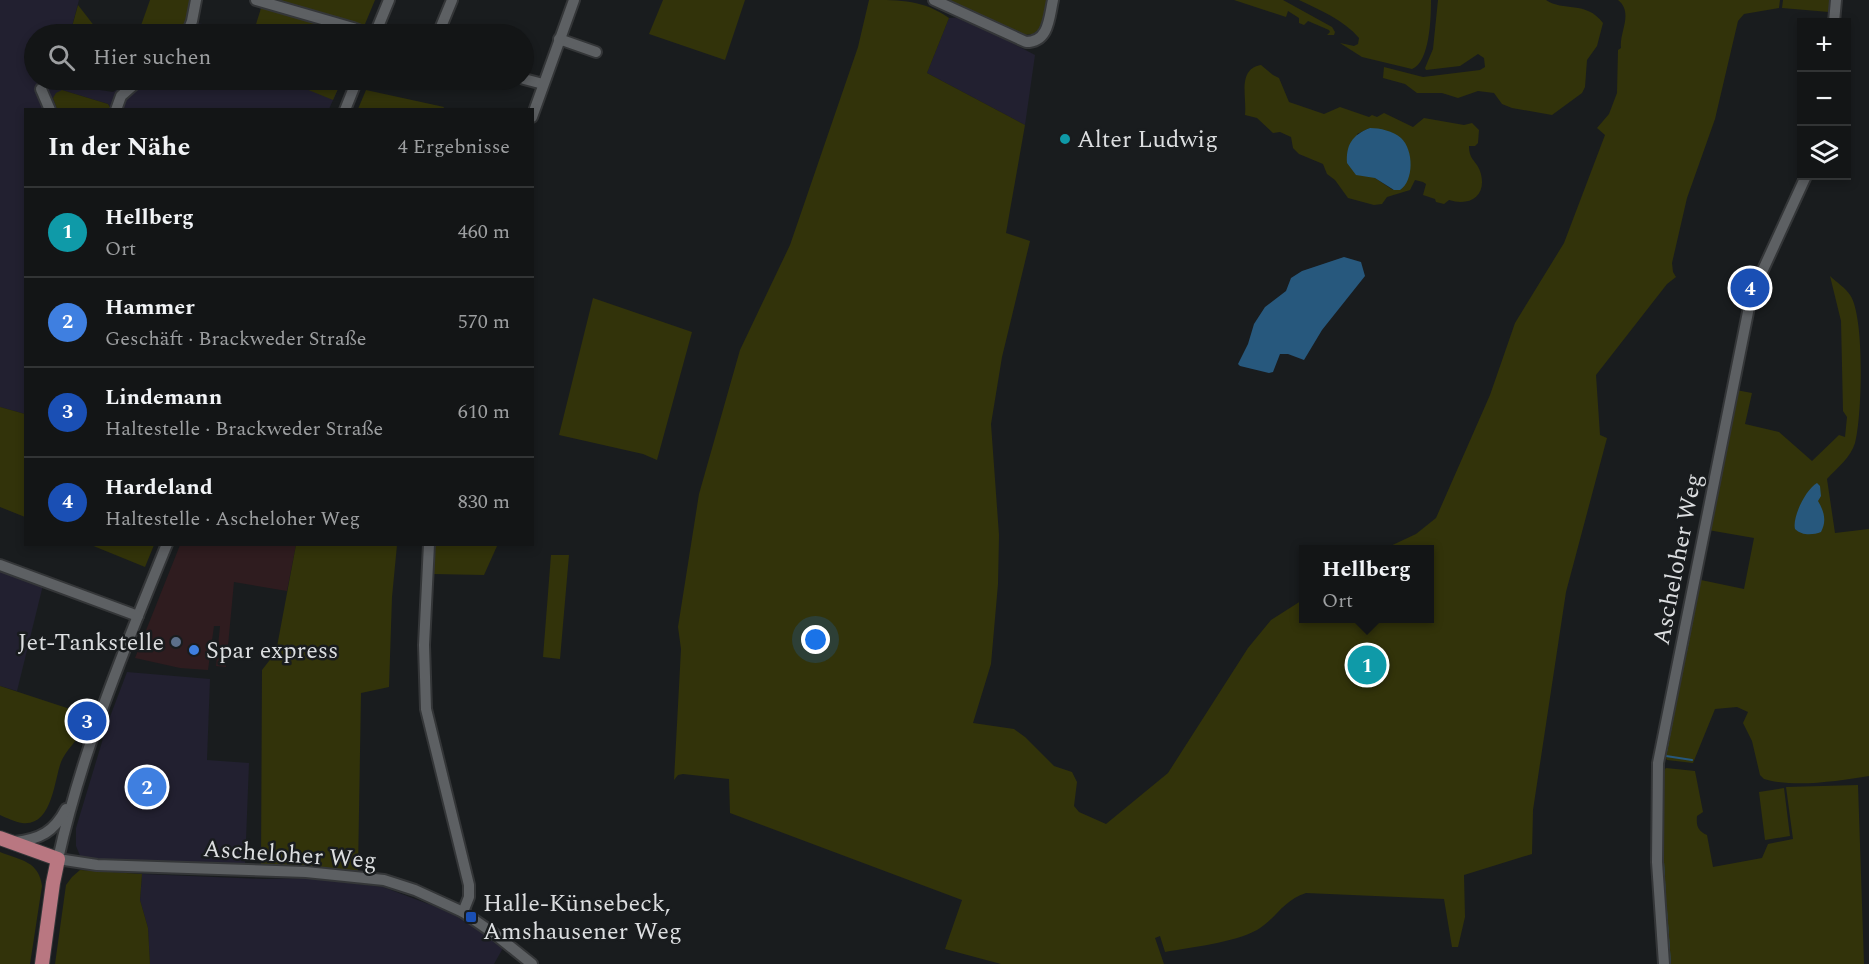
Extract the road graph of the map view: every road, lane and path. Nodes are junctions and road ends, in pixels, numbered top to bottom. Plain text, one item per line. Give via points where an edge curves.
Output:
1 (196, 0) edge
2 (256, 0) edge
3 (389, 0) edge
4 (452, 0) edge
5 (574, 0) edge
6 (934, 0) edge
7 (1053, 0) edge
8 (1836, 0) edge
9 (1834, 18) edge
10 (191, 24) edge
11 (335, 24) edge
12 (379, 24) edge
13 (442, 24) edge
14 (559, 39) junction
15 (596, 52) dead end
16 (534, 82) edge
17 (543, 84) junction
18 (41, 90) edge
19 (128, 90) edge
20 (353, 90) edge
21 (49, 108) edge
22 (117, 108) edge
23 (346, 108) edge
24 (534, 111) edge
25 (1804, 180) edge
26 (166, 546) edge
27 (429, 546) edge
28 (0, 565) edge
29 (138, 616) junction
30 (73, 796) junction
31 (5, 840) edge
32 (58, 859) junction
33 (463, 912) junction
34 (42, 964) edge
35 (532, 964) edge
36 (1664, 964) edge

1 - 10 street
2 - 11 street
3 - 12 street
4 - 13 street
5 - 14 street
6 - 7 street via 1026,42 1044,36
8 - 9 street
14 - 15 street
14 - 17 street
16 - 17 street
17 - 24 street
18 - 21 street
19 - 22 street
20 - 23 street
25 - 36 street, Ascheloher Weg via 1751,299 1658,763 1657,862
26 - 29 street
27 - 33 street via 424,645 426,709 469,885
28 - 29 street
29 - 30 street
30 - 31 street via 50,832 31,840
30 - 32 street
31 - 32 main road
32 - 33 street, Ascheloher Weg via 97,865 306,872 384,880
32 - 34 main road
33 - 35 street, Ascheloher Weg

